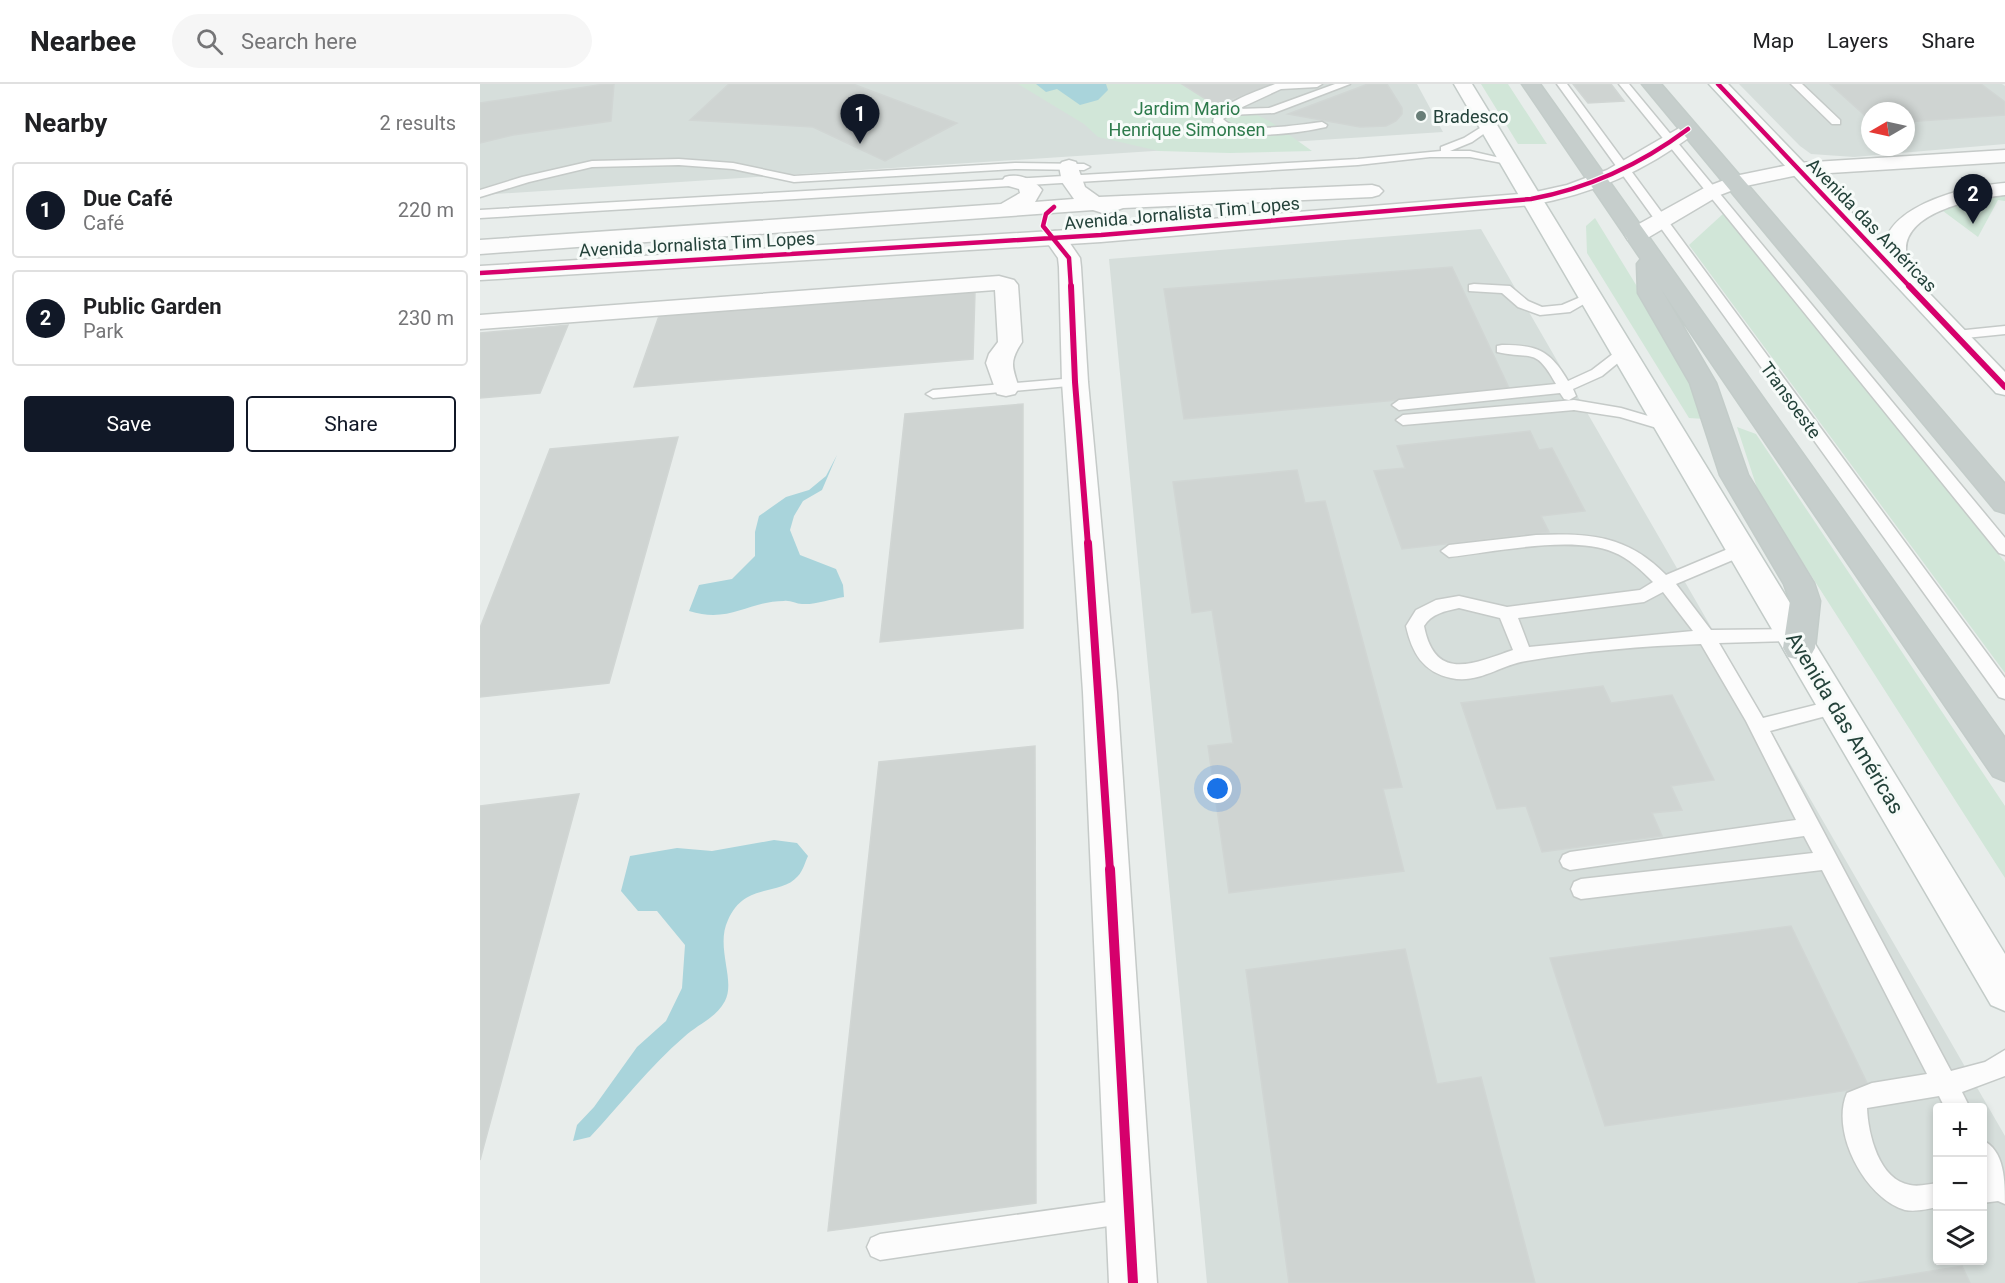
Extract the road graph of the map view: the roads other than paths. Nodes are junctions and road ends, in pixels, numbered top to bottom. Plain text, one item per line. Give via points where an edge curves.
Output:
1 (1345, 84) edge
2 (1463, 84) edge
3 (1531, 84) edge
4 (1562, 84) edge
5 (1569, 84) edge
6 (1616, 84) edge
7 (1624, 84) edge
8 (1651, 84) edge
9 (1718, 84) edge
10 (1796, 84) edge
11 (1282, 85) edge
12 (1318, 89) edge
13 (1254, 96) junction
14 (1637, 99) junction
15 (1579, 106) junction
16 (1224, 112) junction
17 (1836, 122) dead end
18 (1322, 125) dead end
19 (1488, 126) junction
20 (1680, 135) junction
21 (1430, 154) junction
22 (2005, 156) edge
23 (1509, 163) junction
24 (1798, 169) junction
25 (1624, 170) junction
26 (1069, 172) junction
27 (816, 178) junction
28 (1012, 181) junction
29 (1598, 182) junction
30 (1735, 182) junction
31 (2005, 189) edge
32 (1388, 190) junction
33 (1526, 190) junction
34 (1713, 191) junction
35 (807, 193) junction
36 (480, 194) edge
37 (1097, 204) junction
38 (1054, 207) junction
39 (1401, 210) junction
40 (1005, 211) junction
41 (480, 214) edge
42 (1101, 235) junction
43 (1648, 236) junction
44 (480, 247) edge
45 (1062, 248) junction
46 (480, 273) edge
47 (1904, 280) junction
48 (1474, 288) dead end
49 (1590, 297) junction
50 (480, 322) edge
51 (2005, 330) edge
52 (1956, 335) junction
53 (1502, 349) dead end
54 (1623, 353) junction
55 (1075, 382) junction
56 (2005, 387) edge
57 (1006, 388) junction
58 (1564, 388) junction
59 (933, 394) dead end
60 (1399, 405) dead end
61 (1574, 405) junction
62 (1403, 420) dead end
63 (1667, 426) junction
64 (2005, 503) edge
65 (2005, 549) edge
66 (1741, 550) junction
67 (1449, 551) dead end
68 (1666, 582) junction
69 (1507, 614) junction
70 (1704, 635) junction
71 (1796, 641) junction
72 (1523, 654) junction
73 (2005, 692) edge
74 (1835, 707) junction
75 (1757, 727) junction
76 (2005, 766) edge
77 (1809, 827) junction
78 (1827, 860) junction
79 (1570, 861) dead end
80 (1581, 890) dead end
81 (2005, 991) edge
82 (2005, 1062) edge
83 (1945, 1084) junction
84 (1956, 1103) edge
85 (1985, 1157) edge
86 (1999, 1190) edge
87 (1933, 1196) edge
88 (1129, 1210) junction
89 (880, 1247) dead end
90 (1133, 1283) edge

1 - 12 lane
2 - 19 street, Avenida das Américas
3 - 29 highway
4 - 15 lane, Transoeste
5 - 15 lane, Transoeste
6 - 14 lane via 1623,93
7 - 14 lane
8 - 20 highway
9 - 24 street, Avenida das Américas
10 - 17 lane
11 - 12 lane
11 - 13 lane
12 - 13 lane
12 - 16 lane via 1263,113
13 - 16 lane
14 - 20 lane
15 - 25 lane, Transoeste
16 - 18 lane via 1218,122 1233,130
19 - 21 lane via 1459,144
19 - 23 street, Avenida das Américas
20 - 25 street, Avenida Jornalista Tim Lopes via 1643,162
20 - 30 highway
20 - 34 lane
21 - 23 lane via 1470,153
21 - 26 lane via 1358,162
22 - 24 street
23 - 33 street, Avenida das Américas
24 - 30 street
24 - 47 street, Avenida das Américas
25 - 29 street, Avenida Jornalista Tim Lopes
25 - 43 lane, Transoeste
26 - 27 lane via 1015,166
26 - 28 lane
26 - 37 street via 1072,187 1081,198
27 - 35 lane
27 - 36 lane via 794,179 733,166 679,162 592,164
28 - 35 lane
28 - 40 street via 1026,185 1030,196
29 - 33 street, Avenida Jornalista Tim Lopes via 1572,191
29 - 43 highway
30 - 34 street
30 - 64 highway
31 - 47 street via 1939,203 1908,225 1894,253
32 - 33 street, Avenida Jornalista Tim Lopes
32 - 37 street, Avenida Jornalista Tim Lopes
32 - 39 street via 1398,195
33 - 39 street, Avenida Jornalista Tim Lopes
33 - 49 street, Avenida das Américas
34 - 43 street
34 - 65 lane
35 - 41 lane
37 - 38 street, Avenida Jornalista Tim Lopes
37 - 42 street via 1117,216 1112,228
38 - 40 street, Avenida Jornalista Tim Lopes
38 - 45 street via 1046,214 1043,226
39 - 42 street, Avenida Jornalista Tim Lopes
40 - 44 street, Avenida Jornalista Tim Lopes
42 - 45 street
43 - 71 highway via 1646,274 1650,293 1703,383 1734,475 1799,583 1805,601
43 - 73 lane, Transoeste
43 - 76 highway
45 - 46 street, Avenida Jornalista Tim Lopes
45 - 55 street
47 - 52 street, Avenida das Américas
48 - 49 lane via 1505,290 1540,311 1565,309
49 - 54 street, Avenida das Américas
50 - 57 street via 999,283 1006,285 1008,308 1010,342 999,363
51 - 52 lane
52 - 56 street, Avenida das Américas
53 - 58 lane via 1536,351 1546,358
54 - 58 lane via 1597,373
54 - 63 street, Avenida das Américas
55 - 57 lane
55 - 88 street via 1100,692
57 - 59 lane
58 - 60 lane
58 - 61 lane
61 - 62 lane
61 - 63 lane via 1621,412
63 - 66 street, Avenida das Américas
66 - 68 lane
66 - 71 street, Avenida das Américas
67 - 68 lane via 1580,539 1621,548
68 - 69 lane via 1644,596
68 - 70 lane
69 - 72 lane
69 - 72 lane via 1459,602 1442,605 1422,615 1414,626 1418,648 1431,663 1469,673
70 - 71 lane
70 - 72 lane
70 - 75 lane
71 - 74 street, Avenida das Américas
74 - 75 lane
74 - 81 street, Avenida das Américas
75 - 77 lane
77 - 78 lane
77 - 79 lane
78 - 80 lane
78 - 83 lane
82 - 83 lane via 1997,1070
83 - 84 lane
83 - 87 lane via 1872,1093 1855,1101 1855,1122 1865,1156 1888,1189 1908,1199
85 - 86 lane
88 - 89 lane
88 - 90 street

